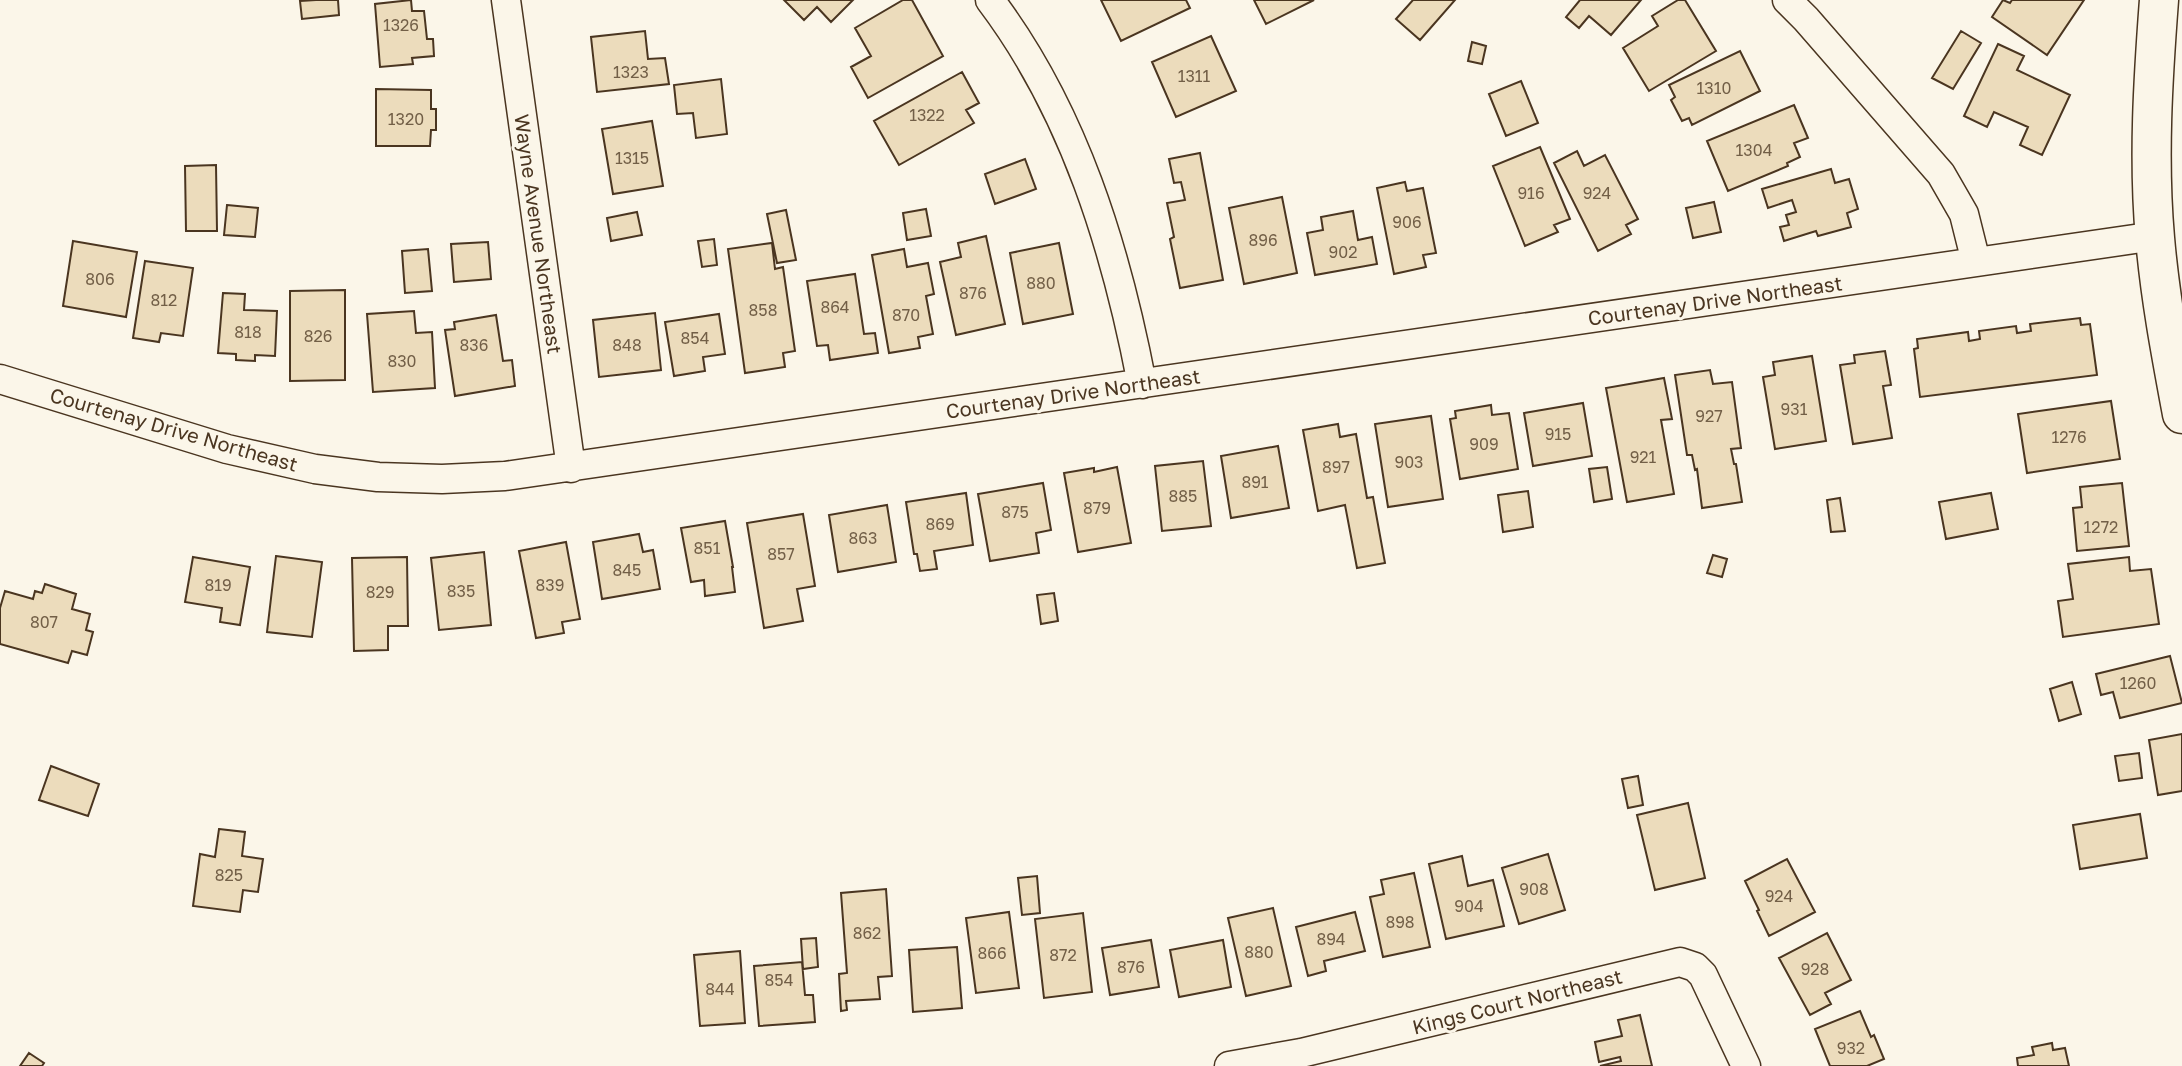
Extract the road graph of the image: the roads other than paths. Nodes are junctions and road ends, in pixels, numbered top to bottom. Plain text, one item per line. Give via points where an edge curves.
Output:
1 (506, 0) edge
2 (990, 0) edge
3 (1787, 0) edge
4 (2159, 0) edge
5 (2155, 236) junction
6 (1976, 262) junction
7 (2172, 306) edge
8 (0, 379) edge
9 (1142, 384) junction
10 (2182, 414) edge
11 (571, 468) junction
12 (1229, 1066) edge
13 (1746, 1066) edge

1 - 11 street, Wayne Avenue Northeast
2 - 9 street via 1037,70 1064,123 1098,210
3 - 6 street via 1941,174 1964,214
4 - 5 street via 2151,153
5 - 6 street, Courtenay Drive Northeast
5 - 7 street
6 - 9 street, Courtenay Drive Northeast
7 - 10 street
8 - 11 street, Courtenay Drive Northeast via 227,449 315,469 442,479
9 - 11 street, Courtenay Drive Northeast
12 - 13 street, Kings Court Northeast via 1680,962 1703,975

